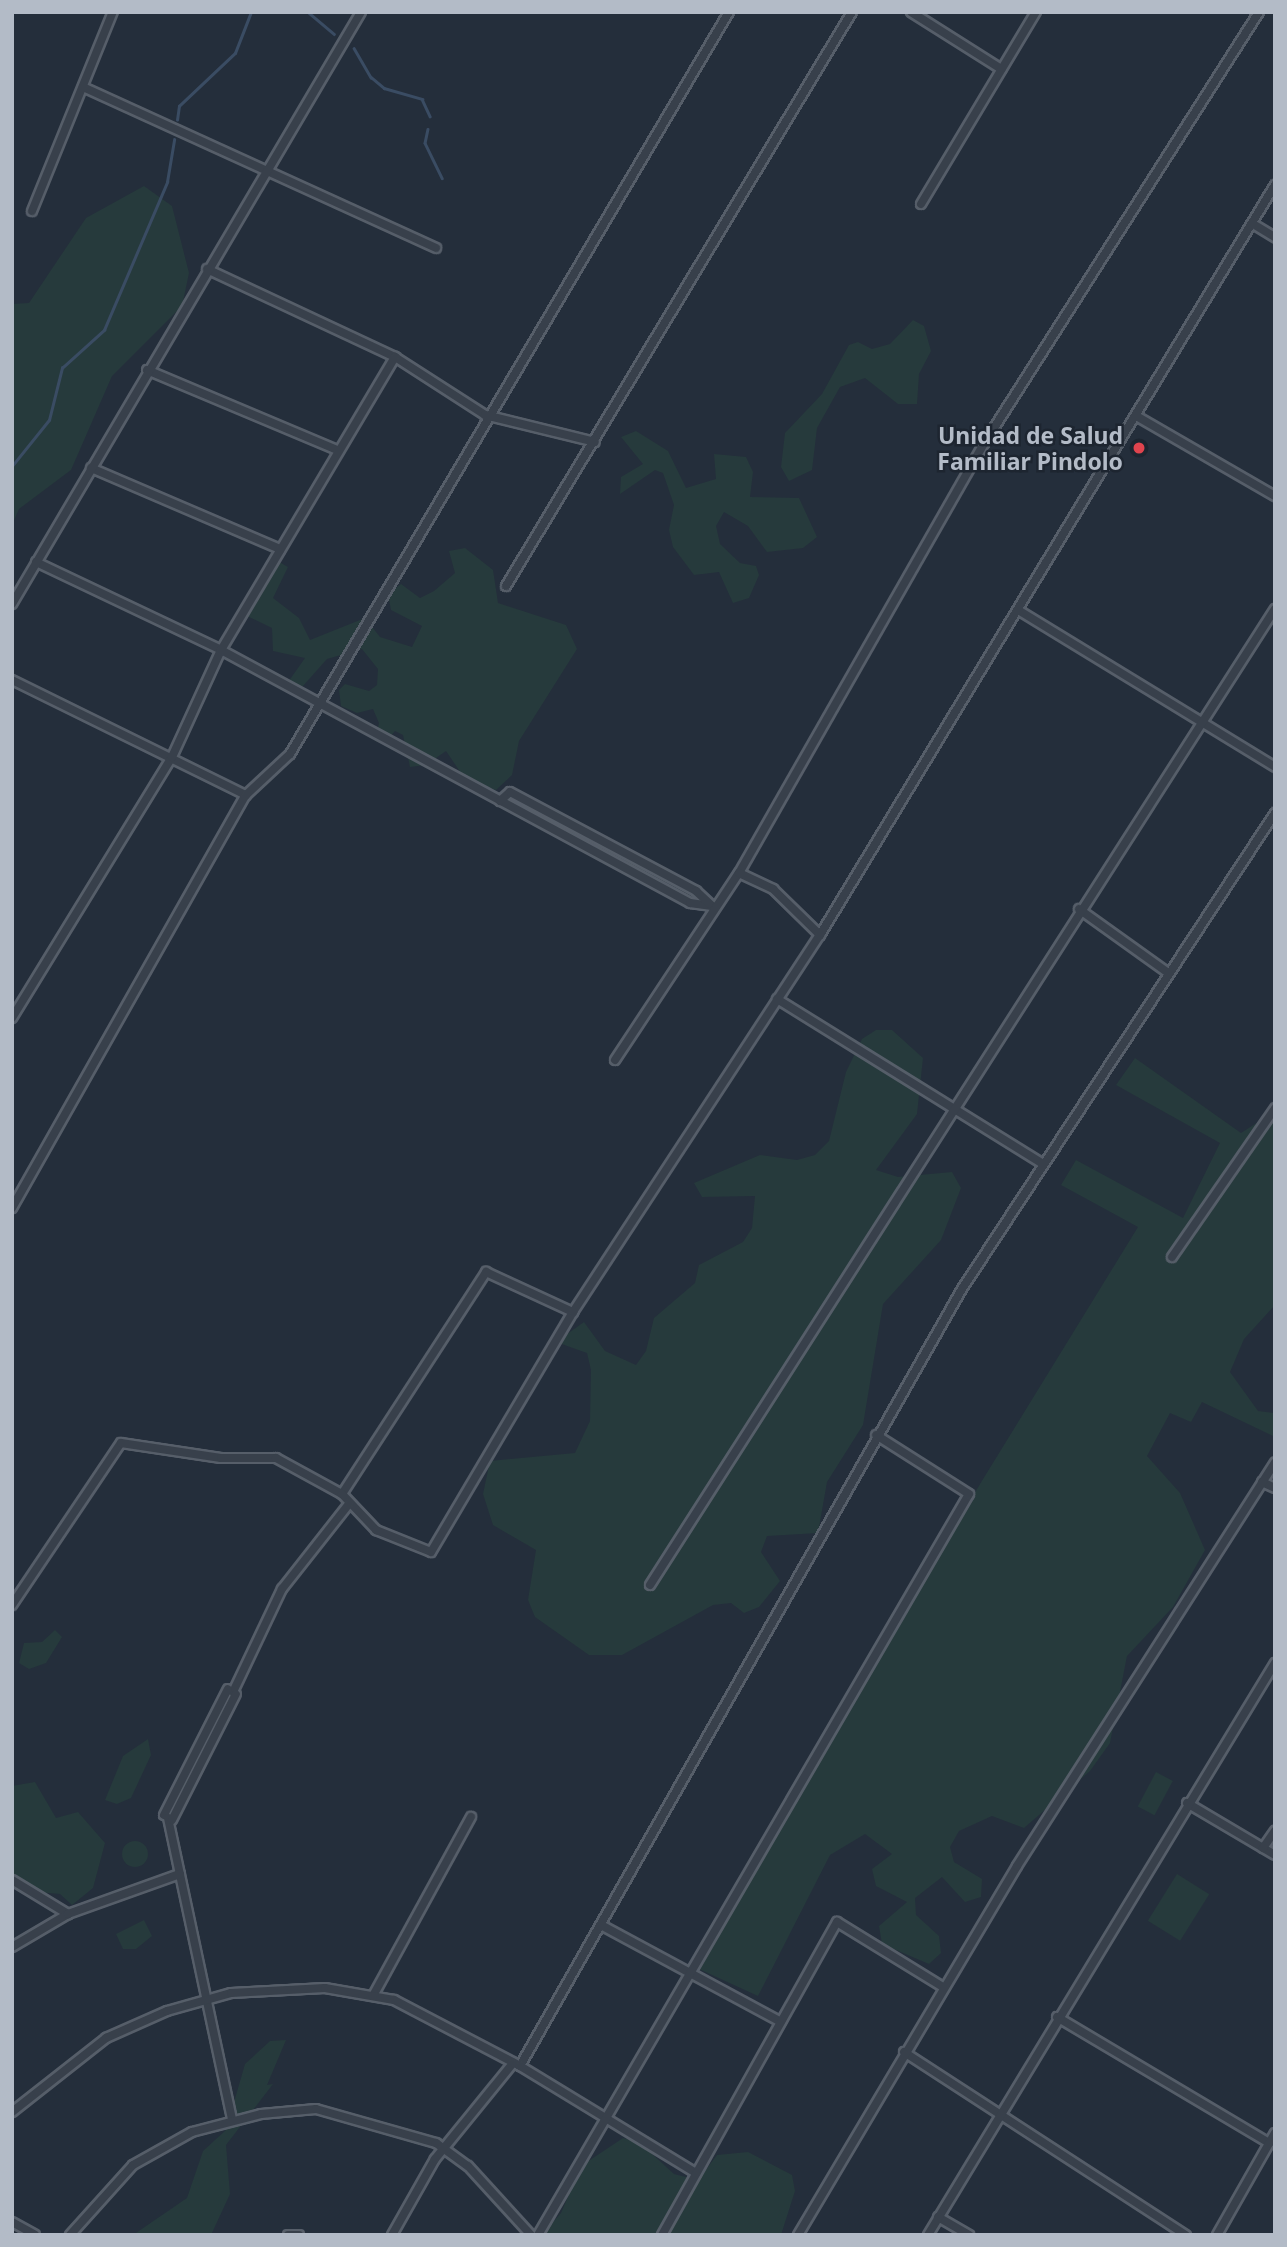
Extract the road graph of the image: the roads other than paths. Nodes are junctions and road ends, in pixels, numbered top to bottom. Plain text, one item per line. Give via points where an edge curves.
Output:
1 (113, 12) edge
2 (361, 12) edge
3 (729, 12) edge
4 (852, 12) edge
5 (911, 12) edge
6 (1036, 12) edge
7 (1259, 12) edge
8 (1002, 69) junction
9 (83, 87) junction
10 (263, 172) junction
11 (1275, 185) edge
12 (921, 204) dead end
13 (33, 211) dead end
14 (1253, 225) junction
15 (1275, 237) edge
16 (436, 248) dead end
17 (207, 269) junction
18 (395, 357) junction
19 (147, 370) junction
20 (485, 415) junction
21 (1138, 417) junction
22 (595, 442) junction
23 (338, 450) junction
24 (91, 468) junction
25 (1275, 496) edge
26 (280, 549) junction
27 (36, 562) junction
28 (506, 586) dead end
29 (12, 604) edge
30 (1275, 609) edge
31 (1018, 610) junction
32 (221, 650) junction
33 (12, 680) edge
34 (317, 704) junction
35 (1201, 722) junction
36 (172, 757) junction
37 (1275, 767) edge
38 (246, 795) junction
39 (500, 801) junction
40 (1275, 813) edge
41 (739, 873) junction
42 (712, 906) junction
43 (1079, 909) junction
44 (820, 935) junction
45 (1167, 972) junction
46 (777, 999) junction
47 (12, 1018) edge
48 (615, 1060) dead end
49 (1275, 1108) edge
50 (950, 1109) junction
51 (1041, 1163) junction
52 (12, 1208) edge
53 (1172, 1257) dead end
54 (573, 1312) junction
55 (876, 1435) junction
56 (1275, 1462) edge
57 (1262, 1482) junction
58 (1275, 1489) edge
59 (342, 1494) junction
60 (349, 1504) junction
61 (650, 1585) dead end
62 (12, 1605) edge
63 (1275, 1663) edge
64 (1187, 1803) junction
65 (471, 1817) dead end
66 (1275, 1831) edge
67 (1263, 1848) junction
68 (1275, 1855) edge
69 (180, 1874) junction
70 (12, 1881) edge
71 (68, 1914) junction
72 (601, 1925) junction
73 (12, 1947) edge
74 (689, 1973) junction
75 (943, 1987) junction
76 (373, 1994) junction
77 (206, 1998) junction
78 (1057, 2017) junction
79 (781, 2022) junction
80 (904, 2052) junction
81 (517, 2064) junction
82 (1000, 2110) junction
83 (12, 2112) edge
84 (606, 2117) junction
85 (232, 2120) junction
86 (1275, 2133) edge
87 (1269, 2143) junction
88 (443, 2148) junction
89 (696, 2173) junction
90 (938, 2217) junction
91 (12, 2222) edge
92 (35, 2235) edge
93 (71, 2235) edge
94 (288, 2235) edge
95 (299, 2235) edge
96 (392, 2235) edge
97 (531, 2235) edge
98 (538, 2235) edge
99 (662, 2235) edge
100 (798, 2235) edge
101 (928, 2235) edge
102 (969, 2235) edge
103 (1186, 2235) edge
104 (1217, 2235) edge

1 - 9 street
2 - 10 street
3 - 20 street
4 - 22 street
5 - 8 street
6 - 8 street
7 - 41 street via 985,442
8 - 12 street
9 - 10 street
9 - 13 street
10 - 16 street
10 - 17 street
11 - 14 street
14 - 15 street
14 - 21 street
17 - 18 street
17 - 19 street
18 - 20 street
18 - 23 street
19 - 23 street
19 - 24 street
20 - 22 street
20 - 34 street
21 - 25 street
21 - 31 street
22 - 28 street
23 - 26 street
24 - 26 street
24 - 27 street
26 - 32 street
27 - 29 street
27 - 32 street
30 - 35 street
31 - 35 street
31 - 44 street
32 - 34 street
32 - 36 street
33 - 36 street
34 - 38 street via 290,754
34 - 39 street
35 - 37 street
35 - 43 street
36 - 38 street
36 - 47 street
38 - 52 street
39 - 42 street via 690,903
39 - 42 street via 510,792 696,891
40 - 45 street
41 - 42 street
41 - 44 street via 773,889
42 - 48 street
43 - 45 street
43 - 50 street
44 - 46 street
45 - 51 street
46 - 50 street
46 - 54 street
49 - 53 street
50 - 51 street
50 - 61 street
51 - 55 street
54 - 59 street via 486,1272
54 - 60 street via 430,1552 395,1541
55 - 72 street
55 - 74 street via 969,1494
56 - 57 street
57 - 58 street
57 - 75 street
59 - 60 street
59 - 62 street via 267,1455 221,1458 121,1443
60 - 69 street via 282,1589 168,1817
63 - 64 street
64 - 67 street
64 - 78 street
65 - 76 street
66 - 67 street
67 - 68 street
69 - 71 street
69 - 77 street
70 - 71 street
71 - 73 street
72 - 74 street
72 - 81 street
74 - 79 street
74 - 84 street
75 - 79 street via 837,1922
75 - 80 street
76 - 77 street via 275,1988
76 - 81 street
77 - 83 street via 106,2038
77 - 85 street
78 - 82 street
78 - 87 street
79 - 89 street
80 - 82 street
80 - 100 street
81 - 84 street
81 - 88 street
82 - 90 street
82 - 103 street
84 - 89 street
84 - 98 street
85 - 88 street via 316,2109 409,2132
85 - 93 street via 192,2132 133,2165
86 - 87 street
87 - 104 street
88 - 96 street
88 - 97 street
89 - 99 street
90 - 101 street
90 - 102 street
91 - 92 street
94 - 95 street

